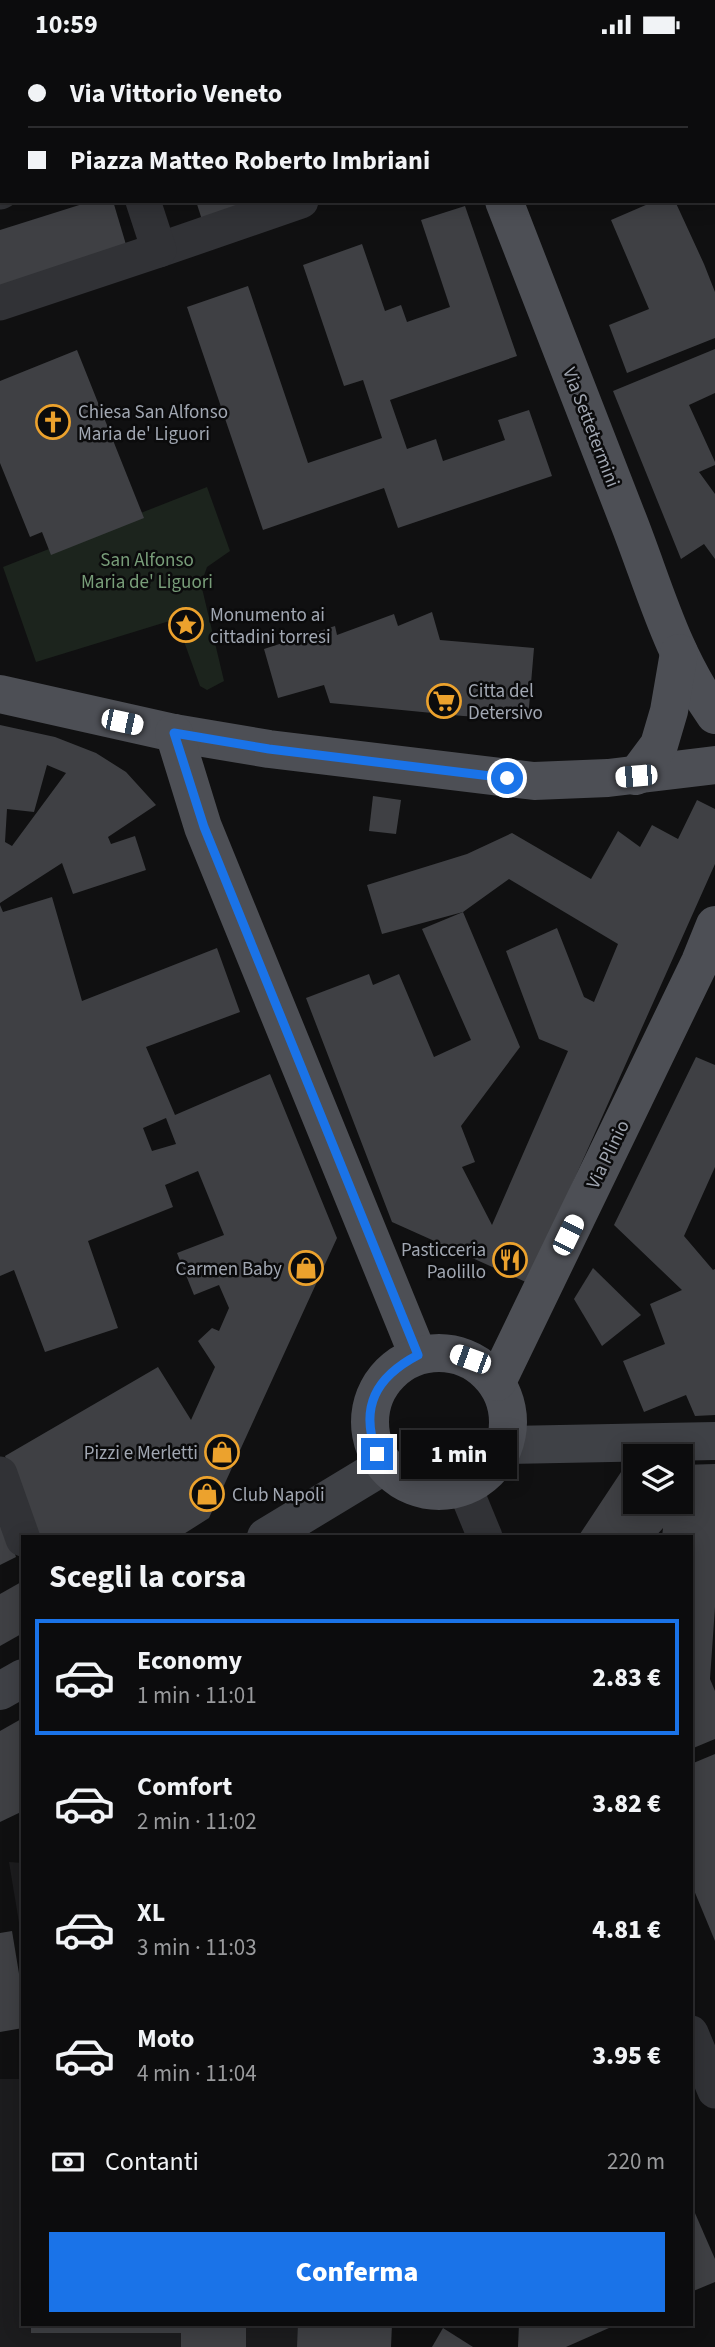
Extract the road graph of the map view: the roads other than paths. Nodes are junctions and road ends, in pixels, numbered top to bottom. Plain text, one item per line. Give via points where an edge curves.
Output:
1 (144, 203) edge
2 (295, 203) edge
3 (505, 203) edge
4 (159, 250) junction
5 (0, 303) edge
6 (679, 653) junction
7 (0, 694) edge
8 (715, 715) edge
9 (174, 733) junction
10 (710, 765) edge
11 (636, 776) junction
12 (715, 925) edge
13 (418, 1355) junction
14 (497, 1382) junction
15 (715, 1441) edge
16 (505, 1445) junction
17 (385, 1465) junction
18 (0, 1474) edge
19 (464, 1486) junction
20 (22, 1535) edge
21 (269, 1535) edge
22 (484, 1535) edge
23 (21, 1679) edge
24 (0, 1691) edge
25 (693, 2038) edge
26 (715, 2091) edge

1 - 4 street
2 - 4 street
3 - 6 main road, Via Settetermini
4 - 5 street
6 - 8 main road, Via Settetermini
6 - 11 main road via 659,745
7 - 9 main road
9 - 11 main road via 534,781
9 - 13 main road via 204,827
10 - 11 main road
12 - 14 main road, Via Plinio
13 - 14 main road via 457,1354 482,1367
13 - 17 main road via 385,1378 371,1405 373,1442
14 - 16 main road via 509,1421
15 - 16 main road
16 - 19 main road via 492,1466
17 - 19 main road via 419,1488 434,1491
17 - 21 main road
18 - 20 street
19 - 22 street
23 - 24 main road
25 - 26 street

